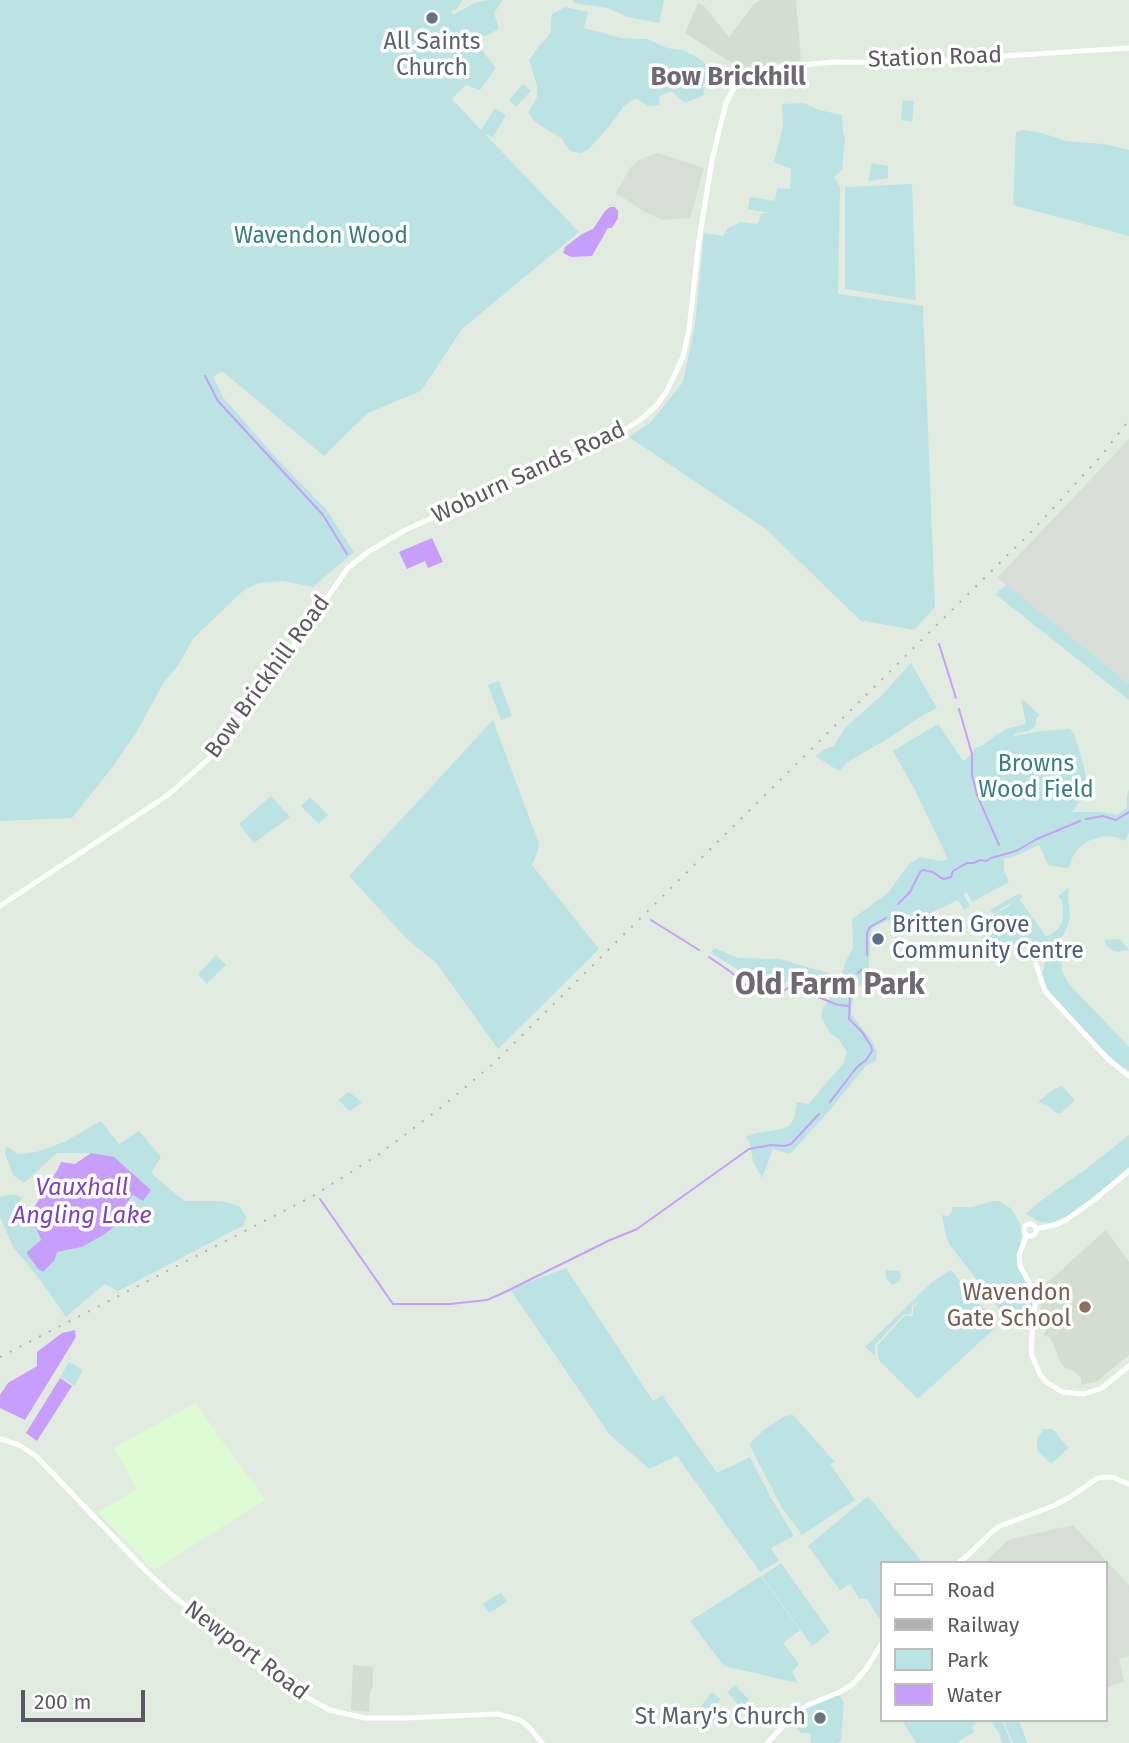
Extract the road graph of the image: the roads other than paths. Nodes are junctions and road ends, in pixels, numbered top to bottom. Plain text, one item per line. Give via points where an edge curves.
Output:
1 (1129, 48) edge
2 (743, 79) joint
3 (357, 561) joint
4 (0, 905) edge
5 (1036, 964) dead end
6 (1129, 1076) edge
7 (1129, 1171) edge
8 (1036, 1229) junction
9 (1027, 1235) junction
10 (1129, 1366) edge
11 (0, 1439) edge
12 (1129, 1484) edge
13 (961, 1561) edge
14 (880, 1646) edge
15 (542, 1743) edge
16 (767, 1743) edge

1 - 2 street, Station Road via 918,63 834,62 769,68
2 - 3 street, Woburn Sands Road via 726,103 708,180 683,357 656,405 607,441 405,530
3 - 4 street, Bow Brickhill Road via 327,596 223,746 168,795
5 - 6 street via 1045,991
7 - 8 street via 1066,1220
8 - 9 street
8 - 9 street via 1026,1225
9 - 10 street via 1020,1266 1035,1293 1032,1356 1046,1382 1062,1392 1084,1394 1102,1388
11 - 15 street, Newport Road via 36,1456 163,1587 319,1705 381,1719 498,1714 520,1720
12 - 13 street via 1112,1476 1098,1478 1070,1497 993,1531
14 - 16 street via 853,1684 806,1706

